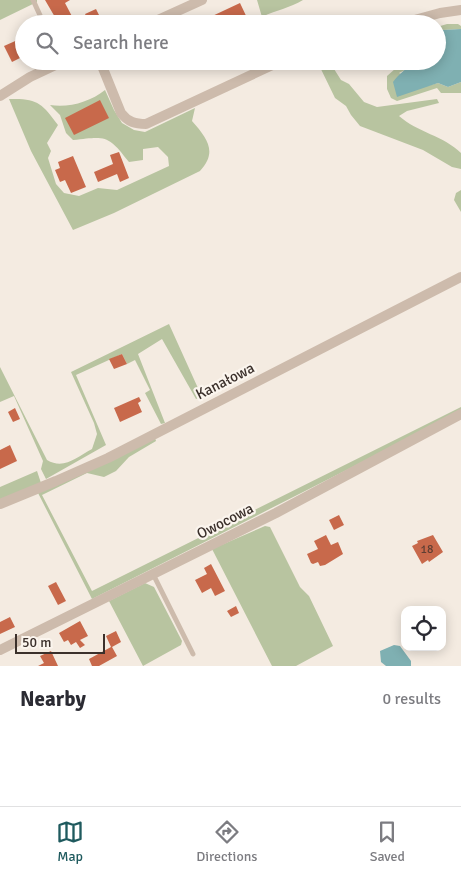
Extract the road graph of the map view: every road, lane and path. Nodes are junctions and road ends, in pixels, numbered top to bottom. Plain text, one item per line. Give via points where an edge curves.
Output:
1 (33, 0) edge
2 (202, 0) edge
3 (461, 10) edge
4 (40, 15) edge
5 (169, 15) edge
6 (433, 15) edge
7 (44, 70) edge
8 (104, 70) edge
9 (262, 70) edge
10 (0, 96) edge
11 (461, 277) edge
12 (461, 414) edge
13 (0, 504) edge
14 (153, 574) junction
15 (0, 650) edge
16 (192, 654) dead end

1 - 4 lane
2 - 5 street
3 - 6 street
7 - 10 street
8 - 9 street via 121,112 125,118 138,124 146,124
11 - 13 street, Kanałowa via 108,458
12 - 14 street, Owocowa
14 - 15 street, Owocowa
14 - 16 lane

